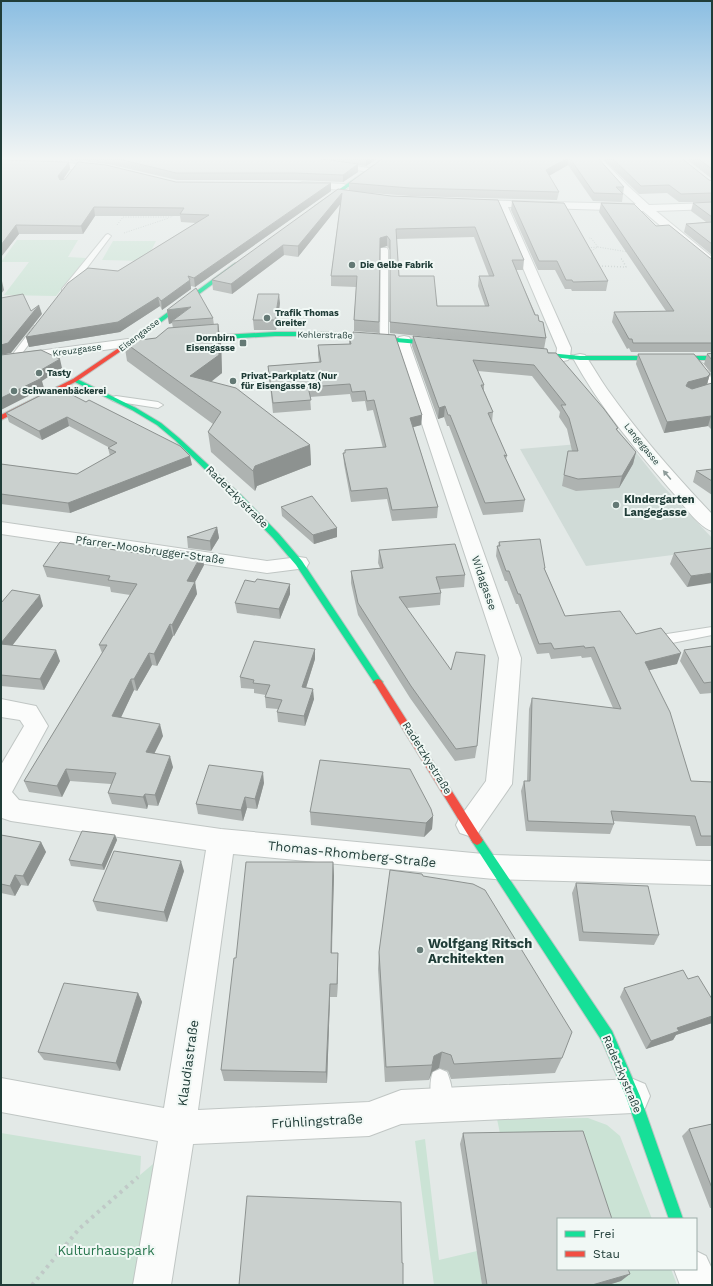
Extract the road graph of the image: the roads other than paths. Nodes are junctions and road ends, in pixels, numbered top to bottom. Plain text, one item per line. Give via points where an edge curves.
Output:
1 (507, 217) edge
2 (657, 217) edge
3 (106, 238) road end
4 (384, 250) edge
5 (242, 260) edge
6 (712, 263) edge
7 (62, 296) edge
8 (43, 320) edge
9 (384, 338) junction
10 (180, 339) edge
11 (404, 340) junction
12 (148, 342) edge
13 (128, 343) junction
14 (452, 345) edge
15 (519, 352) edge
16 (563, 357) junction
17 (580, 358) junction
18 (693, 358) junction
19 (712, 358) edge
20 (8, 359) edge
21 (75, 380) junction
22 (711, 386) edge
23 (116, 399) junction
24 (158, 404) dead end
25 (1, 418) edge
26 (712, 525) edge
27 (1, 528) edge
28 (299, 563) junction
29 (712, 631) edge
30 (667, 639) edge
31 (1, 708) edge
32 (1, 788) edge
33 (1, 797) edge
34 (469, 825) junction
35 (221, 841) junction
36 (494, 867) junction
37 (712, 873) edge
38 (1, 1095) edge
39 (633, 1096) junction
40 (178, 1128) junction
41 (676, 1218) edge
42 (693, 1270) edge
43 (152, 1285) edge
44 (699, 1285) edge

1 - 16 street via 564,348
2 - 6 street
3 - 7 lane
4 - 9 lane
5 - 13 street, Eisengasse
8 - 20 lane
9 - 10 street, Kehlerstraße via 325,334
9 - 11 street, Kehlerstraße
11 - 14 street, Kehlerstraße
11 - 34 street, Widagasse via 403,345 510,658 499,784
12 - 13 street
13 - 20 street, Kreuzgasse
13 - 21 street, Eisengasse
15 - 16 street
16 - 17 street
17 - 18 street
26 -> 17 street, Langegasse via 614,411
18 - 19 street
18 - 22 lane
21 - 23 street, Radetzkystraße
21 - 25 street, Eisengasse
23 - 24 lane
23 - 28 street, Radetzkystraße via 154,421 175,437 218,477
27 - 28 street, Pfarrer-Moosbrugger-Straße via 267,567
28 - 34 street, Radetzkystraße
29 - 30 lane
31 - 32 street via 28,712 36,726
33 - 35 street, Thomas-Rhomberg-Straße via 11,810
34 - 36 street, Radetzkystraße
35 - 36 street, Thomas-Rhomberg-Straße
35 - 40 street, Klaudiastraße
36 - 37 street, Thomas-Rhomberg-Straße
36 - 39 street, Radetzkystraße via 607,1036
38 - 40 street, Frühlingstraße
39 - 40 street, Frühlingstraße via 442,1092 369,1119
39 - 41 street, Radetzkystraße
40 - 43 street, Klaudiastraße
42 - 44 street

